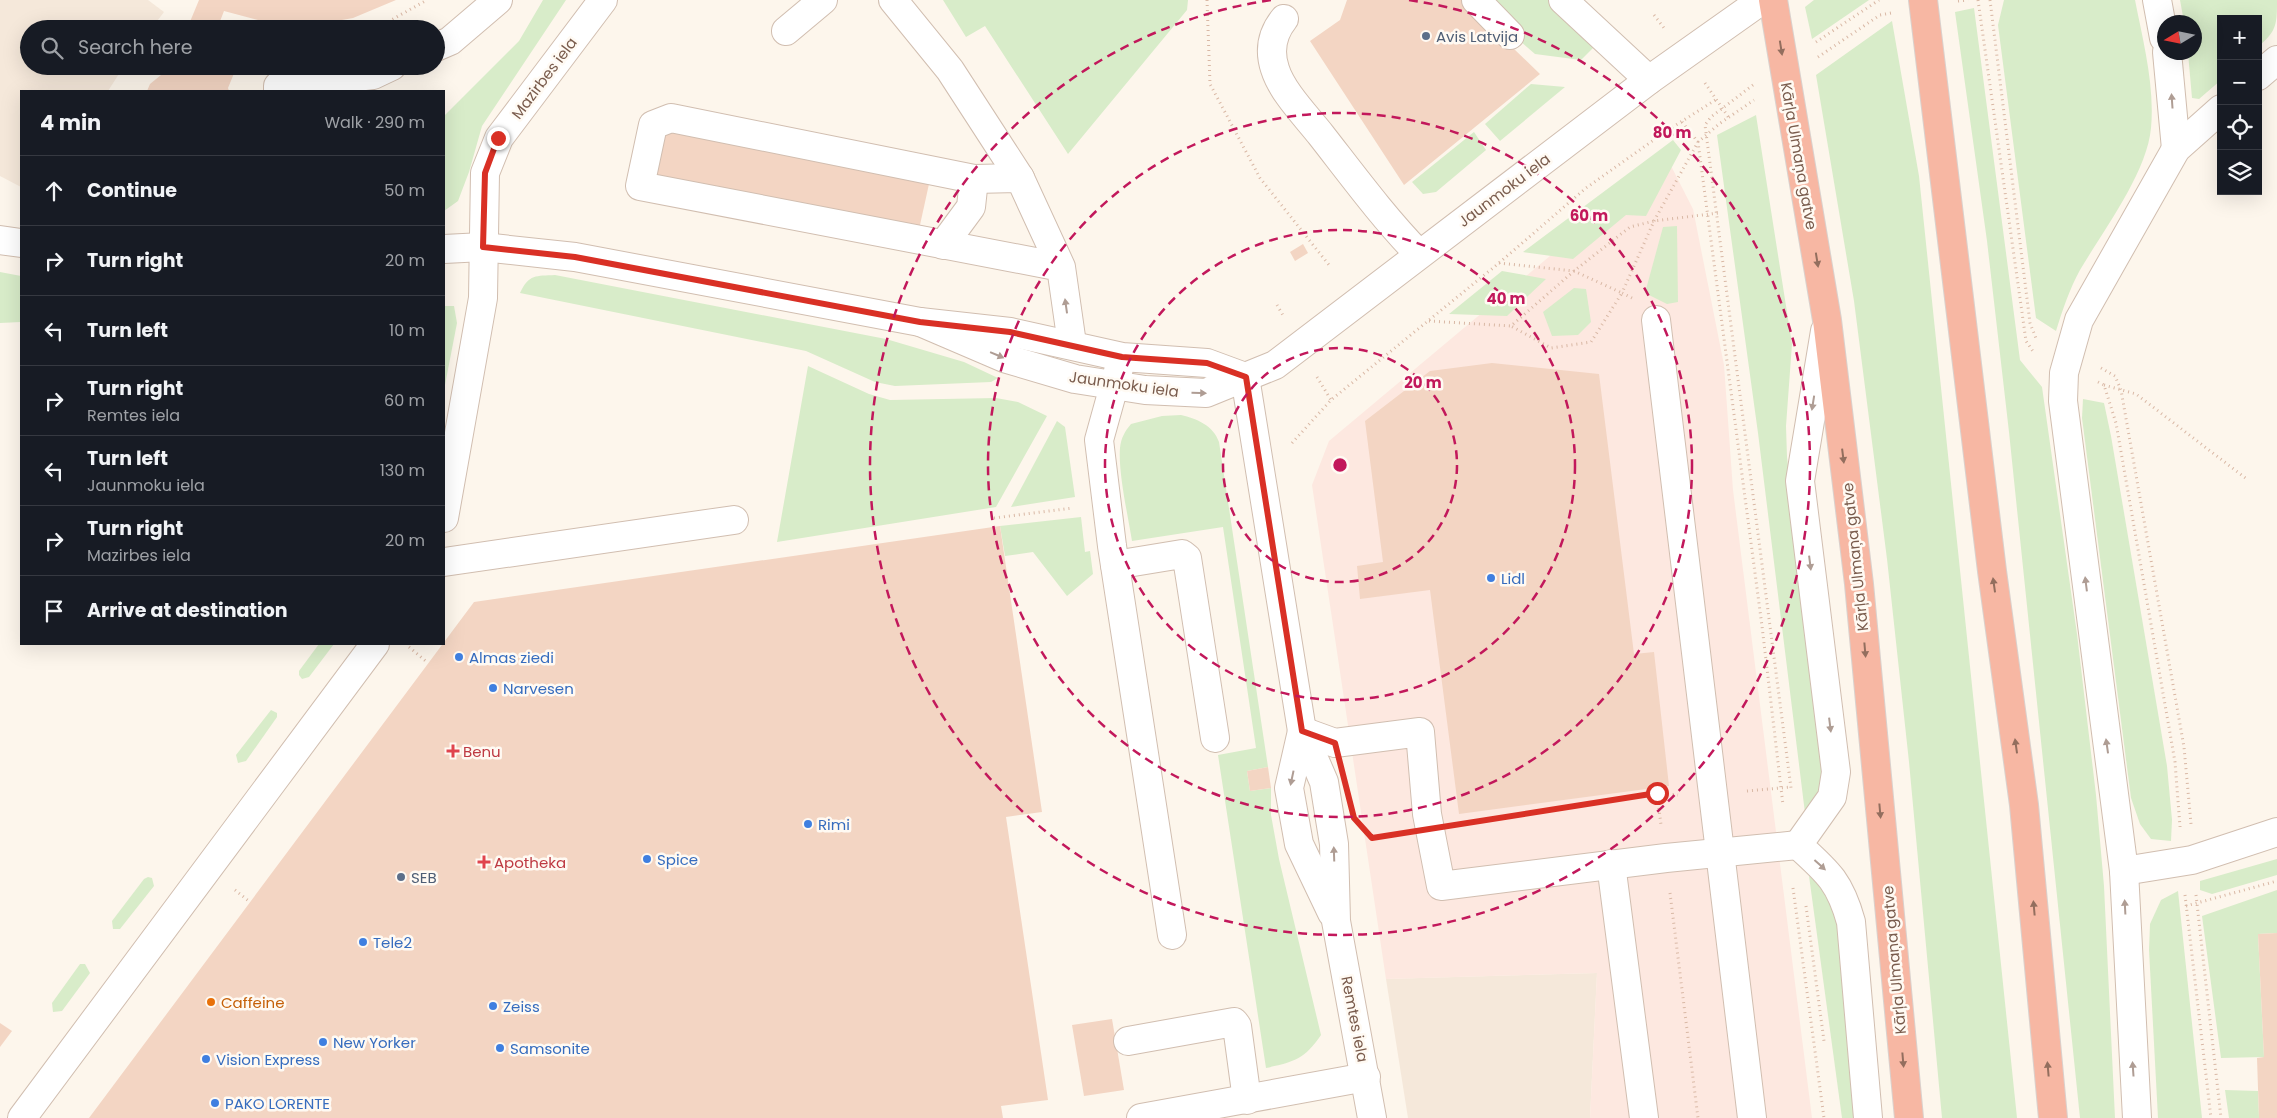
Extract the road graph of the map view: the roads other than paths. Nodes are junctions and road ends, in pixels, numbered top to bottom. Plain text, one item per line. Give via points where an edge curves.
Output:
1 (498, 0) edge
2 (603, 0) edge
3 (823, 0) edge
4 (894, 0) edge
5 (1476, 0) edge
6 (1563, 0) edge
7 (1762, 0) edge
8 (1773, 0) edge
9 (2157, 0) edge
10 (1924, 3) edge
11 (1290, 8) edge
12 (2160, 15) edge
13 (786, 31) dead end
14 (1510, 35) dead end
15 (445, 43) edge
16 (2169, 60) edge
17 (2277, 60) edge
18 (2262, 73) edge
19 (372, 75) edge
20 (1649, 80) junction
21 (278, 90) edge
22 (2217, 113) edge
23 (2176, 149) junction
24 (974, 178) junction
25 (1020, 178) junction
26 (0, 240) edge
27 (20, 243) edge
28 (943, 244) junction
29 (483, 247) junction
30 (445, 249) edge
31 (1419, 254) junction
32 (1061, 267) junction
33 (1656, 320) road end
34 (1827, 320) junction
35 (920, 322) junction
36 (1072, 344) junction
37 (1122, 357) junction
38 (1246, 377) junction
39 (1116, 386) junction
40 (445, 512) edge
41 (734, 520) dead end
42 (445, 562) edge
43 (1115, 565) junction
44 (374, 645) edge
45 (1302, 731) junction
46 (1215, 738) dead end
47 (2277, 832) edge
48 (1793, 846) junction
49 (1721, 854) junction
50 (1611, 864) junction
51 (2124, 871) junction
52 (1172, 935) dead end
53 (1128, 1040) dead end
54 (1366, 1077) junction
55 (1247, 1100) junction
56 (1151, 1117) edge
57 (22, 1118) edge
58 (1372, 1118) edge
59 (1644, 1118) edge
60 (1752, 1118) edge
61 (1868, 1118) edge
62 (1909, 1118) edge
63 (2053, 1118) edge
64 (2136, 1118) edge

1 - 15 street
2 - 29 street, Mazirbes iela via 498,138 485,173
3 - 13 street
4 - 25 street via 950,70
5 - 14 street
6 - 20 street
7 - 20 street, Jaunmoku iela
8 -> 34 highway, Kārļa Ulmaņa gatve
9 - 12 street
63 -> 10 highway via 2024,806
11 - 31 street via 1275,31 1271,46 1275,70 1291,97 1392,227
23 -> 16 street
17 - 18 street
19 - 21 street via 278,86
20 - 31 street, Jaunmoku iela
22 - 23 street
51 -> 23 street via 2063,401 2064,374 2079,320
24 - 25 street
24 - 28 street via 971,207
24 - 28 street via 671,118 653,125 640,186
25 - 32 street
26 - 27 street
28 - 32 street
29 - 30 street, Jaunmoku iela
29 - 35 street, Jaunmoku iela via 575,257
29 - 40 street, Mazirbes iela via 483,298
31 - 38 street, Jaunmoku iela via 1275,365
36 -> 32 street
33 - 49 street
34 -> 48 street via 1800,481 1836,772 1832,796
34 -> 62 highway, Kārļa Ulmaņa gatve via 1859,584
35 - 36 street, Jaunmoku iela via 1010,332
35 -> 39 street, Jaunmoku iela via 1004,358 1075,379
36 - 37 street, Jaunmoku iela
37 - 38 street, Jaunmoku iela via 1207,363
37 - 39 street
39 -> 38 street, Jaunmoku iela via 1206,394
38 - 45 street, Remtes iela
39 - 43 street via 1099,440
41 - 42 street
43 - 46 street via 1182,554 1186,558
43 - 52 street
44 - 57 street
45 - 50 street via 1335,743 1420,732 1427,814 1441,886
45 - 54 street, Remtes iela via 1324,782 1334,844 1336,921
47 - 51 street via 2192,860
48 - 49 street
48 -> 61 street via 1830,874 1844,897 1851,922
49 - 50 street
49 - 60 street
50 - 59 street
64 -> 51 street
53 - 55 street via 1234,1022
54 - 55 street
54 - 58 street, Remtes iela
55 - 56 street

